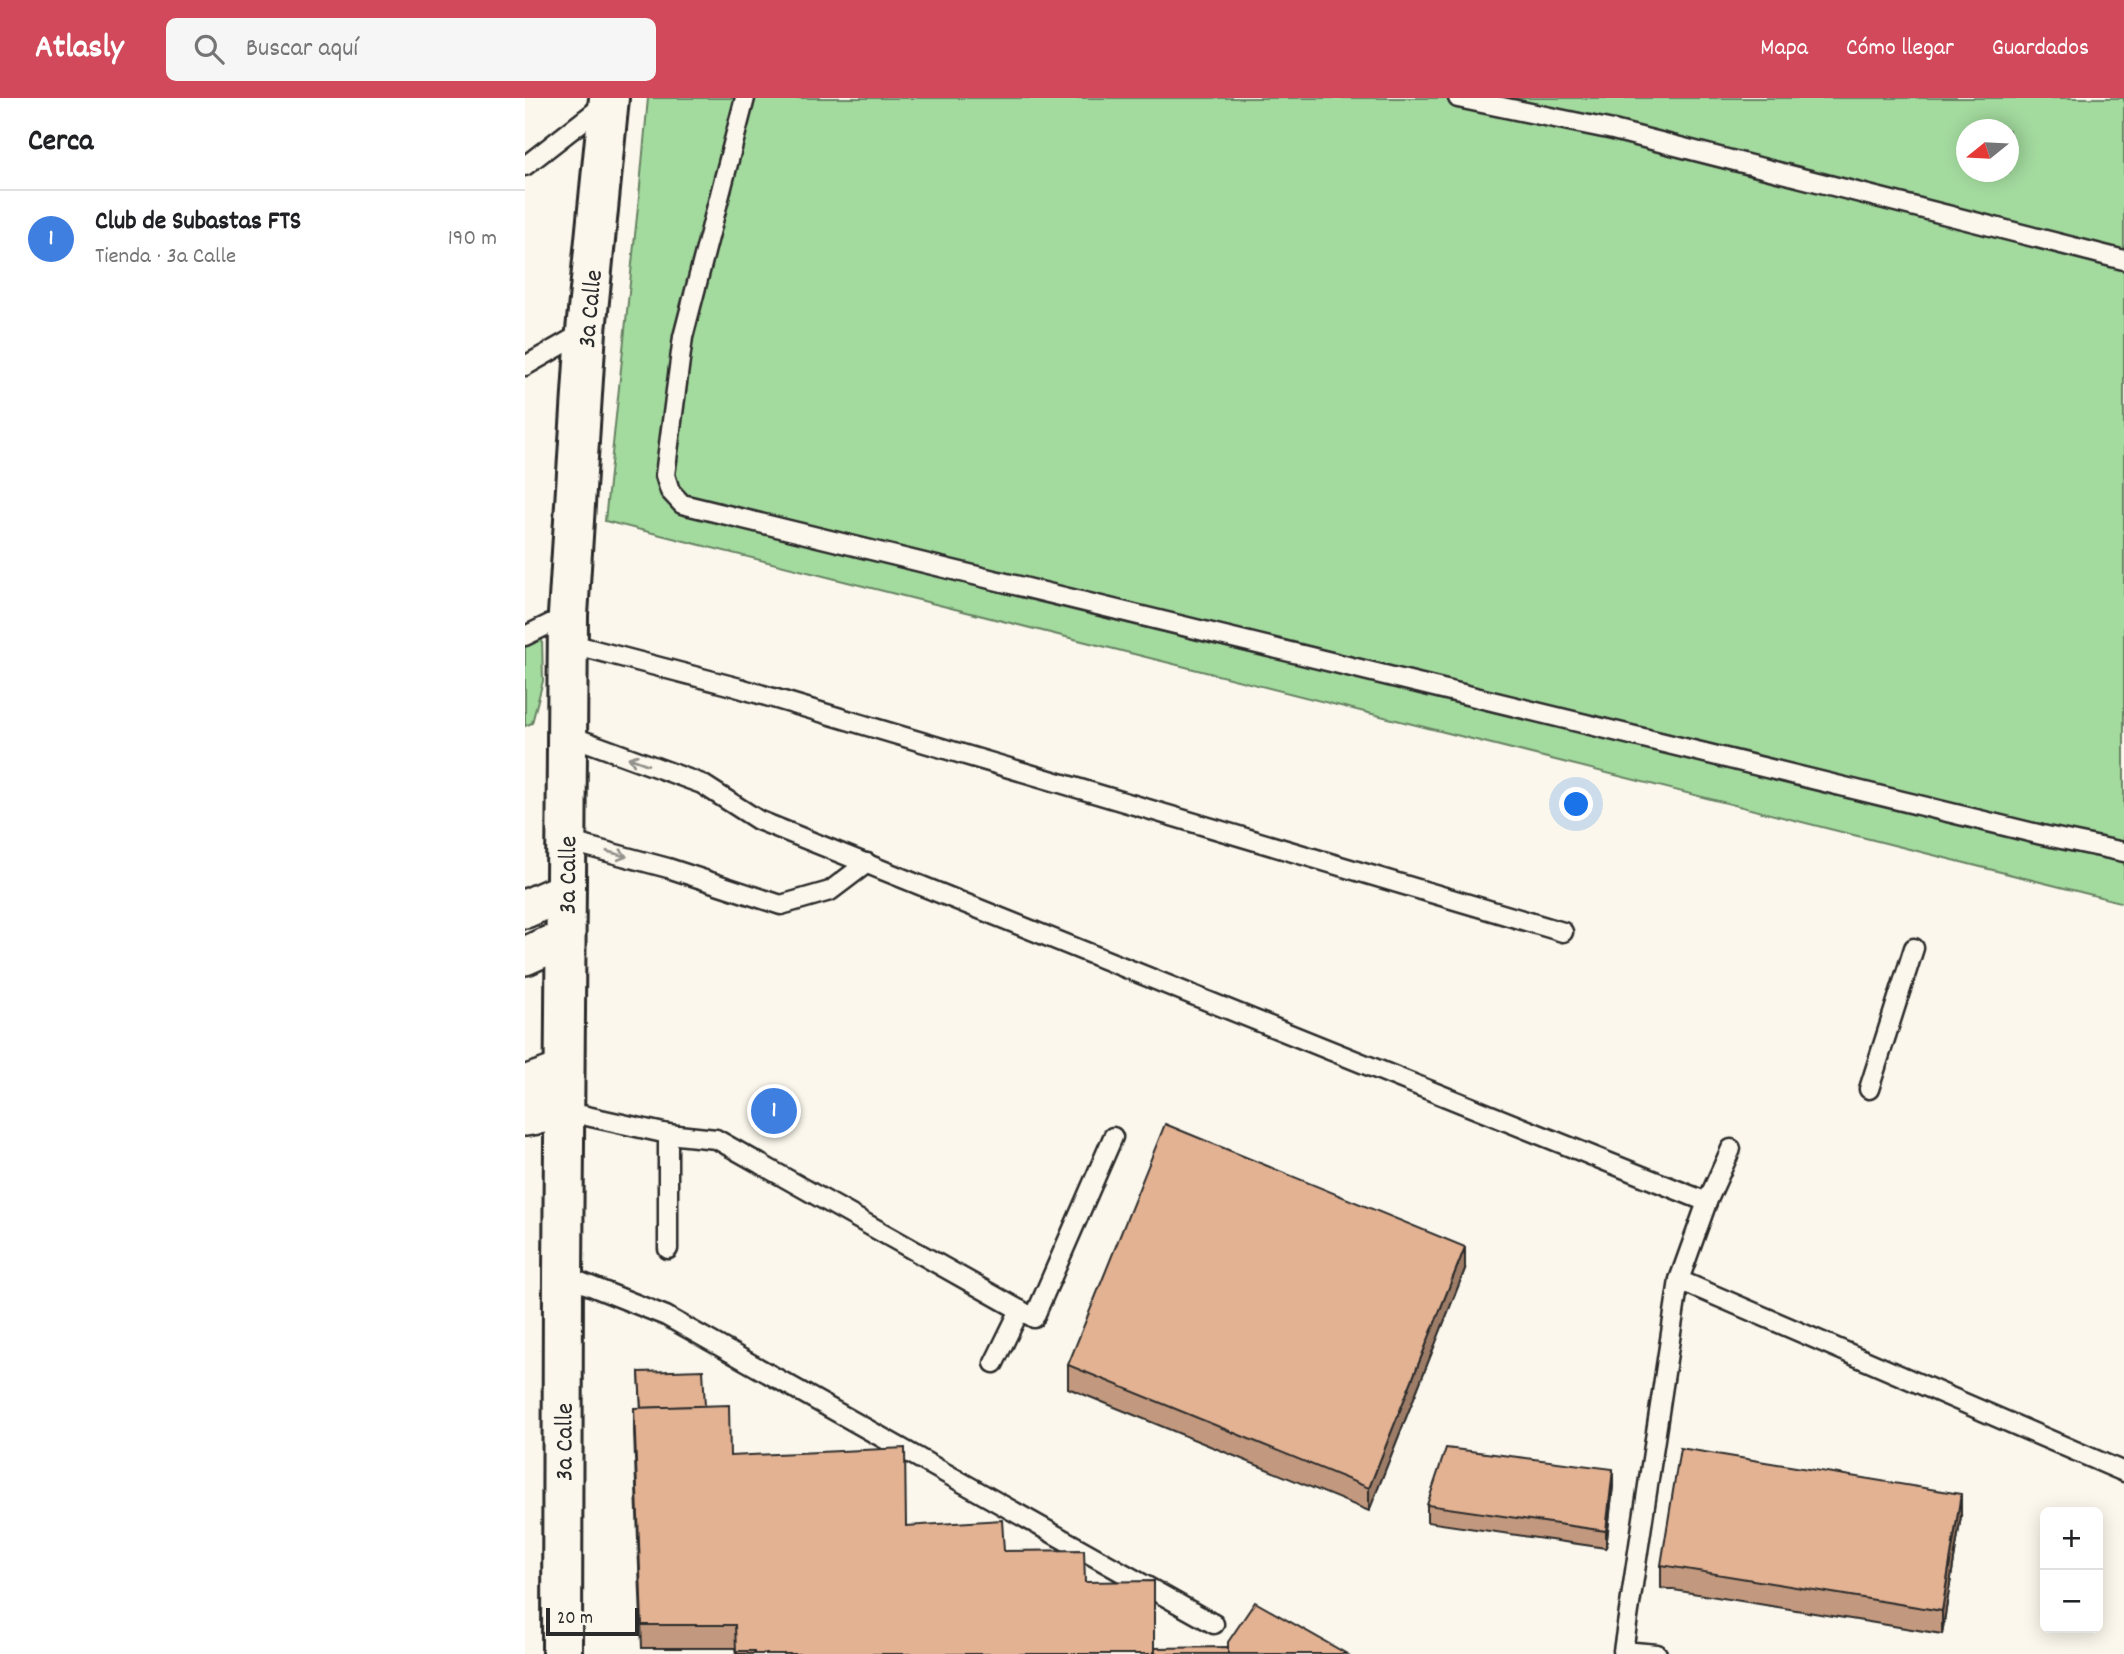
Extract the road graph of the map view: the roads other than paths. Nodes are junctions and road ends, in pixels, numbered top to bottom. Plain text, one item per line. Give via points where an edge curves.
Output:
1 (745, 98) edge
2 (1458, 98) edge
3 (609, 99) edge
4 (525, 166) edge
5 (2124, 260) edge
6 (586, 331) junction
7 (525, 366) edge
8 (568, 629) junction
9 (525, 636) edge
10 (568, 735) junction
11 (567, 841) junction
12 (2124, 852) edge
13 (867, 863) junction
14 (566, 891) junction
15 (525, 909) edge
16 (1563, 932) dead end
17 (565, 938) junction
18 (1914, 948) dead end
19 (525, 956) edge
20 (564, 1071) junction
21 (525, 1085) edge
22 (1869, 1089) dead end
23 (564, 1111) junction
24 (525, 1117) edge
25 (668, 1134) junction
26 (1113, 1137) dead end
27 (1731, 1149) dead end
28 (1707, 1202) junction
29 (668, 1249) dead end
30 (562, 1276) junction
31 (1679, 1279) junction
32 (1020, 1310) junction
33 (994, 1363) dead end
34 (2124, 1472) edge
35 (1214, 1624) dead end
36 (562, 1654) edge
37 (1657, 1654) edge

1 - 12 lane via 683,337 664,475 682,504
2 - 5 lane via 1613,130
3 - 4 lane
3 - 6 main road, 3a Calle
6 - 7 lane
6 - 8 main road, 3a Calle
8 - 9 lane
8 - 10 main road, 3a Calle
8 - 16 lane via 736,687
10 - 11 main road, 3a Calle
13 -> 10 lane via 758,820 702,784
11 -> 13 lane via 781,905 830,891
11 - 14 main road, 3a Calle
13 - 28 lane
14 - 15 street
14 - 17 main road, 3a Calle
17 - 19 street
17 - 20 main road, 3a Calle
18 - 22 lane
20 - 21 street
20 - 23 main road, 3a Calle
23 - 24 street
23 - 25 lane
23 - 30 main road, 3a Calle
25 - 29 lane
25 - 32 lane via 716,1139
26 - 32 lane via 1034,1318
27 - 28 lane
28 - 31 lane
30 - 35 lane via 666,1316
30 - 36 main road, 3a Calle
31 - 34 lane
31 - 37 lane via 1623,1651
32 - 33 lane

